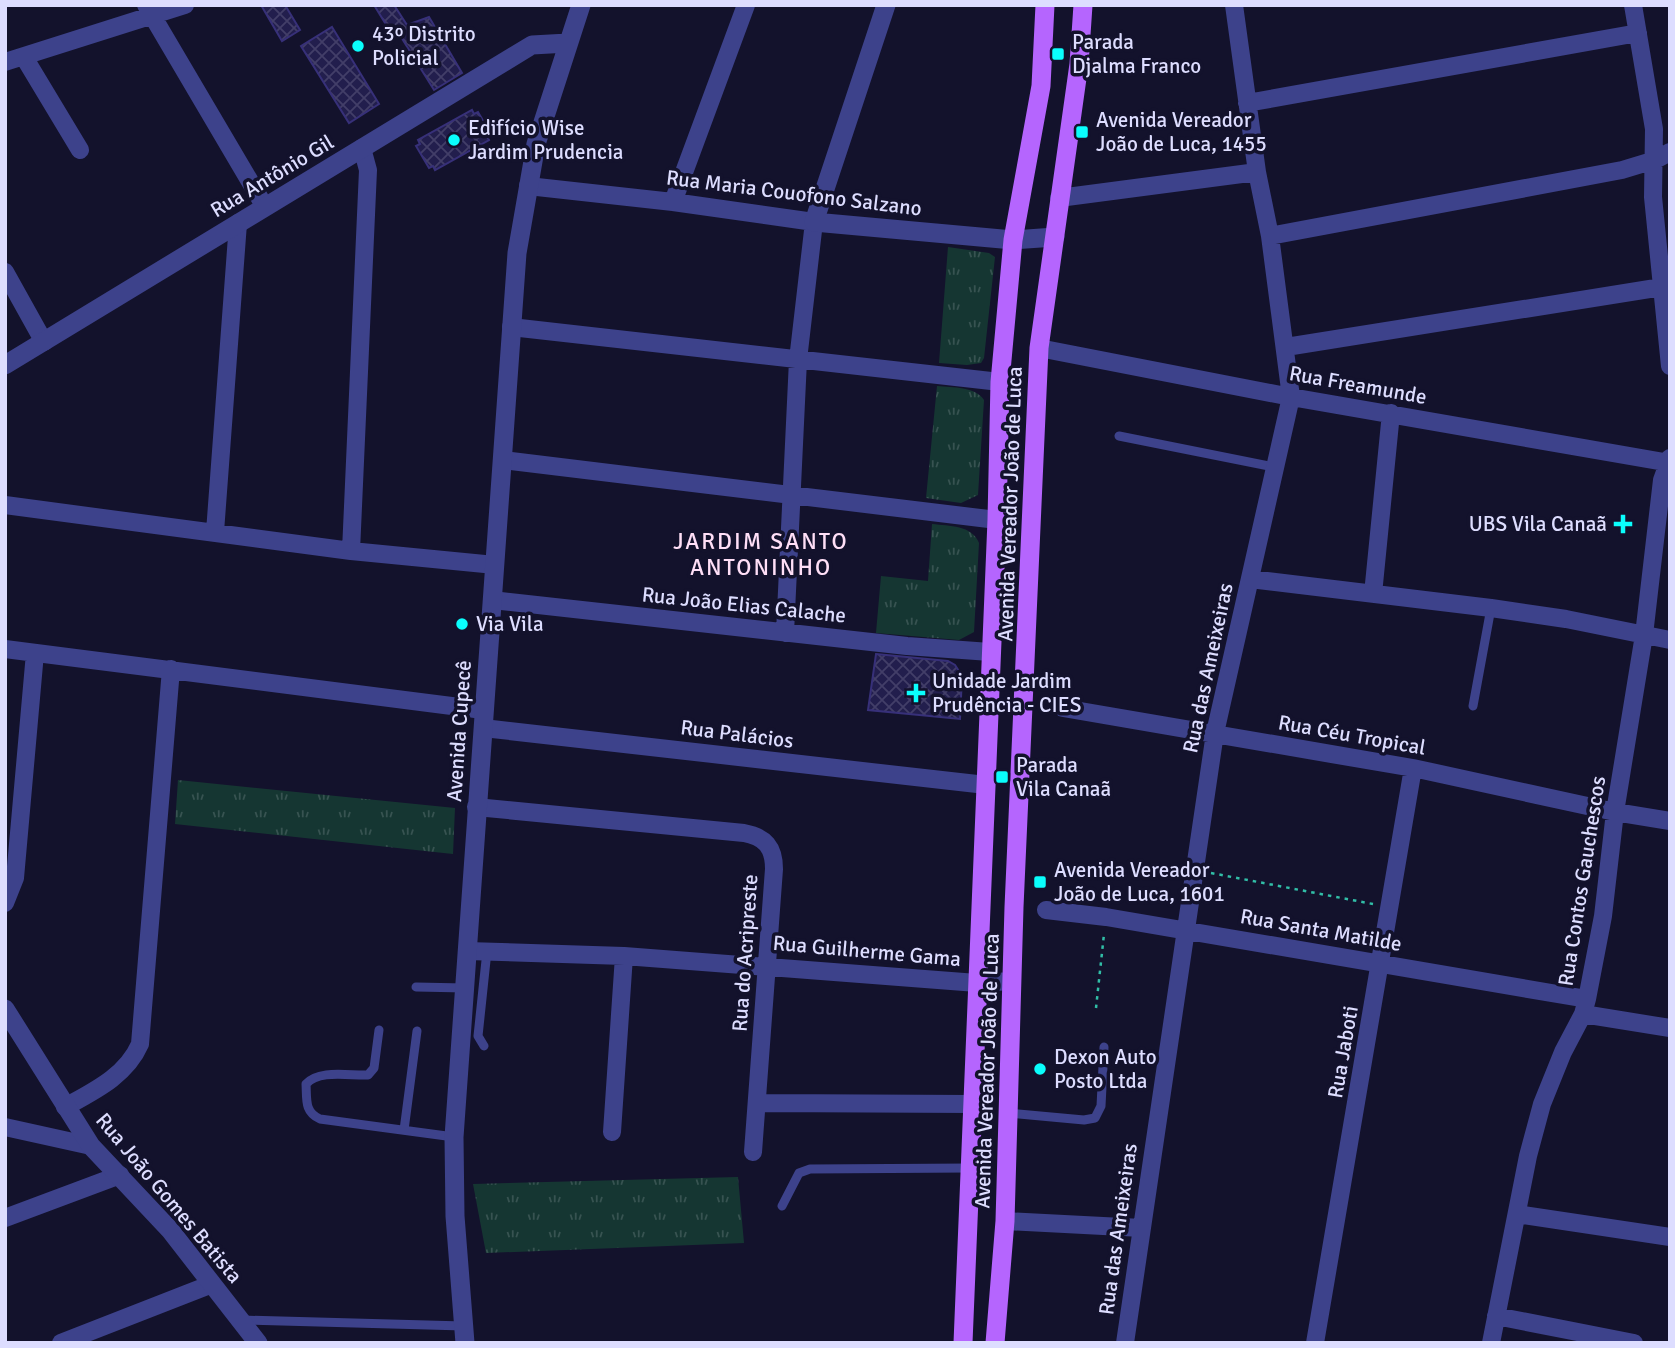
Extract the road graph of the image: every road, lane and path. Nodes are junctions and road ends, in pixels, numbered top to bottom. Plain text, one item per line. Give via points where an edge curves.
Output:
1 (185, 5) edge
2 (581, 5) edge
3 (746, 5) edge
4 (886, 5) edge
5 (1045, 5) edge
6 (1083, 5) edge
7 (1234, 5) edge
8 (1633, 5) edge
9 (149, 11) edge
10 (1638, 33) junction
11 (568, 43) junction
12 (24, 57) junction
13 (5, 62) edge
14 (1247, 103) junction
15 (362, 148) junction
16 (80, 150) dead end
17 (1662, 156) edge
18 (1257, 172) junction
19 (528, 186) junction
20 (1059, 198) junction
21 (673, 202) junction
22 (265, 207) junction
23 (814, 222) junction
24 (238, 223) junction
25 (1270, 236) junction
26 (1055, 237) junction
27 (1013, 240) junction
28 (5, 272) edge
29 (1662, 287) junction
30 (511, 327) junction
31 (44, 342) junction
32 (1286, 347) junction
33 (1039, 348) junction
34 (798, 360) junction
35 (5, 365) edge
36 (1670, 366) edge
37 (1000, 382) junction
38 (1291, 397) junction
39 (1391, 413) junction
40 (1119, 436) dead end
41 (503, 460) junction
42 (1669, 461) edge
43 (1274, 467) junction
44 (790, 496) junction
45 (5, 505) edge
46 (996, 520) junction
47 (215, 532) junction
48 (351, 551) junction
49 (495, 565) junction
50 (1250, 579) junction
51 (1373, 594) junction
52 (492, 600) junction
53 (1491, 608) junction
54 (785, 633) junction
55 (1644, 635) junction
56 (1670, 640) edge
57 (5, 649) edge
58 (990, 652) junction
59 (35, 653) junction
60 (170, 669) junction
61 (1473, 706) dead end
62 (1063, 708) dead end
63 (483, 719) junction
64 (1215, 733) junction
65 (1413, 768) junction
66 (986, 785) junction
67 (476, 807) junction
68 (1615, 812) junction
69 (1670, 821) edge
70 (1195, 870) junction
71 (5, 903) edge
72 (1390, 907) junction
73 (1046, 910) dead end
74 (1106, 917) junction
75 (1186, 930) junction
76 (467, 951) junction
77 (487, 951) junction
78 (624, 956) junction
79 (1381, 963) junction
80 (765, 965) junction
81 (1012, 981) junction
82 (977, 983) junction
83 (416, 987) dead end
84 (465, 988) junction
85 (1585, 1007) junction
86 (1096, 1008) dead end
87 (5, 1009) edge
88 (1670, 1028) edge
89 (379, 1030) dead end
90 (417, 1031) dead end
91 (484, 1046) dead end
92 (1104, 1047) dead end
93 (758, 1103) junction
94 (973, 1104) junction
95 (65, 1107) junction
96 (1008, 1112) junction
97 (5, 1127) edge
98 (404, 1130) junction
99 (612, 1132) dead end
100 (454, 1138) junction
101 (91, 1146) junction
102 (753, 1152) dead end
103 (970, 1168) junction
104 (120, 1175) junction
105 (782, 1206) dead end
106 (1517, 1214) junction
107 (5, 1217) edge
108 (1005, 1221) junction
109 (1142, 1228) junction
110 (1670, 1237) edge
111 (212, 1284) junction
112 (1496, 1315) junction
113 (240, 1320) junction
114 (464, 1335) edge
115 (1598, 1339) edge
116 (61, 1343) edge
117 (258, 1343) edge
118 (962, 1343) edge
119 (995, 1343) edge
120 (1125, 1343) edge
121 (1315, 1343) edge
122 (1491, 1343) edge
123 (1634, 1343) edge

1 - 9 street
2 - 11 street, Avenida Cupecê
3 - 21 street
4 - 23 street
5 - 27 main road, Avenida Vereador João de Luca via 1041,86
6 - 20 main road, Avenida Vereador João de Luca
7 - 14 street, Rua das Ameixeiras
8 - 10 street
9 - 12 street
9 - 22 street
10 - 14 street
10 - 17 street
11 - 15 street, Rua Antônio Gil via 532,45
11 - 19 street, Avenida Cupecê via 536,144
12 - 13 street
12 - 16 street
14 - 18 street, Rua das Ameixeiras
15 - 22 street, Rua Antônio Gil
15 - 48 street via 368,170
17 - 25 street via 1622,170
17 - 29 street via 1653,197
18 - 20 street
18 - 25 street, Rua das Ameixeiras
19 - 21 street, Rua Maria Couofono Salzano
19 - 30 street, Avenida Cupecê
20 - 26 main road, Avenida Vereador João de Luca
21 - 23 street, Rua Maria Couofono Salzano
22 - 24 street, Rua Antônio Gil
23 - 27 street, Rua Maria Couofono Salzano
23 - 34 street
24 - 31 street, Rua Antônio Gil
24 - 47 street
25 - 32 street, Rua das Ameixeiras
26 - 27 street, Rua Maria Couofono Salzano
26 - 33 main road, Avenida Vereador João de Luca
27 - 37 main road, Avenida Vereador João de Luca
28 - 31 street
29 - 32 street
29 - 36 street
30 - 34 street
30 - 41 street, Avenida Cupecê
31 - 35 street, Rua Antônio Gil
32 - 38 street, Rua das Ameixeiras
33 - 38 street, Rua Freamunde
33 - 81 main road, Avenida Vereador João de Luca
34 - 37 street
34 - 44 street
37 - 46 main road, Avenida Vereador João de Luca
38 - 39 street, Rua Freamunde
38 - 43 street, Rua das Ameixeiras
39 - 42 street, Rua Freamunde
39 - 51 street
40 - 43 lane
41 - 44 street
41 - 49 street, Avenida Cupecê
42 - 55 street, Rua Contos Gauchescos via 1662,480
43 - 50 street, Rua das Ameixeiras
44 - 46 street
44 - 54 street
45 - 47 street
46 - 58 main road, Avenida Vereador João de Luca
47 - 48 street
48 - 49 street
49 - 52 street, Avenida Cupecê
50 - 51 street
50 - 64 street, Rua das Ameixeiras
51 - 53 street
52 - 54 street, Rua João Elias Calache
52 - 63 street, Avenida Cupecê
53 - 55 street
53 - 61 lane
54 - 58 street, Rua João Elias Calache
55 - 56 street
55 - 68 street, Rua Contos Gauchescos
57 - 59 street, Rua Palácios
58 - 66 main road, Avenida Vereador João de Luca
59 - 60 street, Rua Palácios
59 - 71 street via 15,878
60 - 63 street, Rua Palácios
60 - 95 street via 140,1044 127,1065 104,1085
62 - 64 street, Rua Céu Tropical
63 - 66 street, Rua Palácios
63 - 67 street, Avenida Cupecê
64 - 65 street, Rua Céu Tropical
64 - 70 street, Rua das Ameixeiras
65 - 68 street, Rua Céu Tropical
65 - 72 street, Rua Jaboti
66 - 82 main road, Avenida Vereador João de Luca
67 - 76 street, Avenida Cupecê
67 - 80 street, Rua do Acripreste via 762,838 774,854
68 - 69 street, Rua Céu Tropical
68 - 85 street, Rua Contos Gauchescos via 1603,916
70 - 72 path
70 - 75 street, Rua das Ameixeiras
72 - 79 street, Rua Jaboti
73 - 74 street, Rua Santa Matilde
74 - 75 street, Rua Santa Matilde
74 - 86 path
75 - 79 street, Rua Santa Matilde
75 - 109 street, Rua das Ameixeiras
76 - 77 street, Rua Guilherme Gama
76 - 84 street, Avenida Cupecê
77 - 78 street, Rua Guilherme Gama
77 - 91 lane via 478,1036
78 - 80 street, Rua Guilherme Gama
78 - 99 street
79 - 85 street, Rua Santa Matilde
79 - 121 street, Rua Jaboti
80 - 82 street, Rua Guilherme Gama
80 - 93 street, Rua do Acripreste
81 - 82 street, Rua Guilherme Gama
81 - 96 main road, Avenida Vereador João de Luca
82 - 94 main road, Avenida Vereador João de Luca
83 - 84 lane
84 - 100 street, Avenida Cupecê
85 - 88 street, Rua Santa Matilde
85 - 106 street, Rua Contos Gauchescos via 1542,1104
87 - 95 street, Rua João Gomes Batista
89 - 98 lane via 374,1068 368,1075 311,1078 306,1084 307,1109 320,1119
90 - 98 lane
92 - 96 lane via 1101,1106 1094,1118
93 - 94 street
93 - 102 street, Rua do Acripreste
94 - 103 main road, Avenida Vereador João de Luca
95 - 101 street, Rua João Gomes Batista
96 - 108 main road, Avenida Vereador João de Luca
97 - 101 street
98 - 100 lane
100 - 114 street, Avenida Cupecê
101 - 104 street, Rua João Gomes Batista
103 - 105 lane via 810,1169 799,1173
103 - 118 main road, Avenida Vereador João de Luca
104 - 107 street
104 - 111 street, Rua João Gomes Batista
106 - 110 street
106 - 112 street, Rua Contos Gauchescos
108 - 109 street
108 - 119 main road, Avenida Vereador João de Luca
109 - 120 street, Rua das Ameixeiras
111 - 113 street, Rua João Gomes Batista
111 - 116 street
112 - 115 street
112 - 122 street, Rua Contos Gauchescos
113 - 114 lane
113 - 117 street, Rua João Gomes Batista
115 - 123 street

